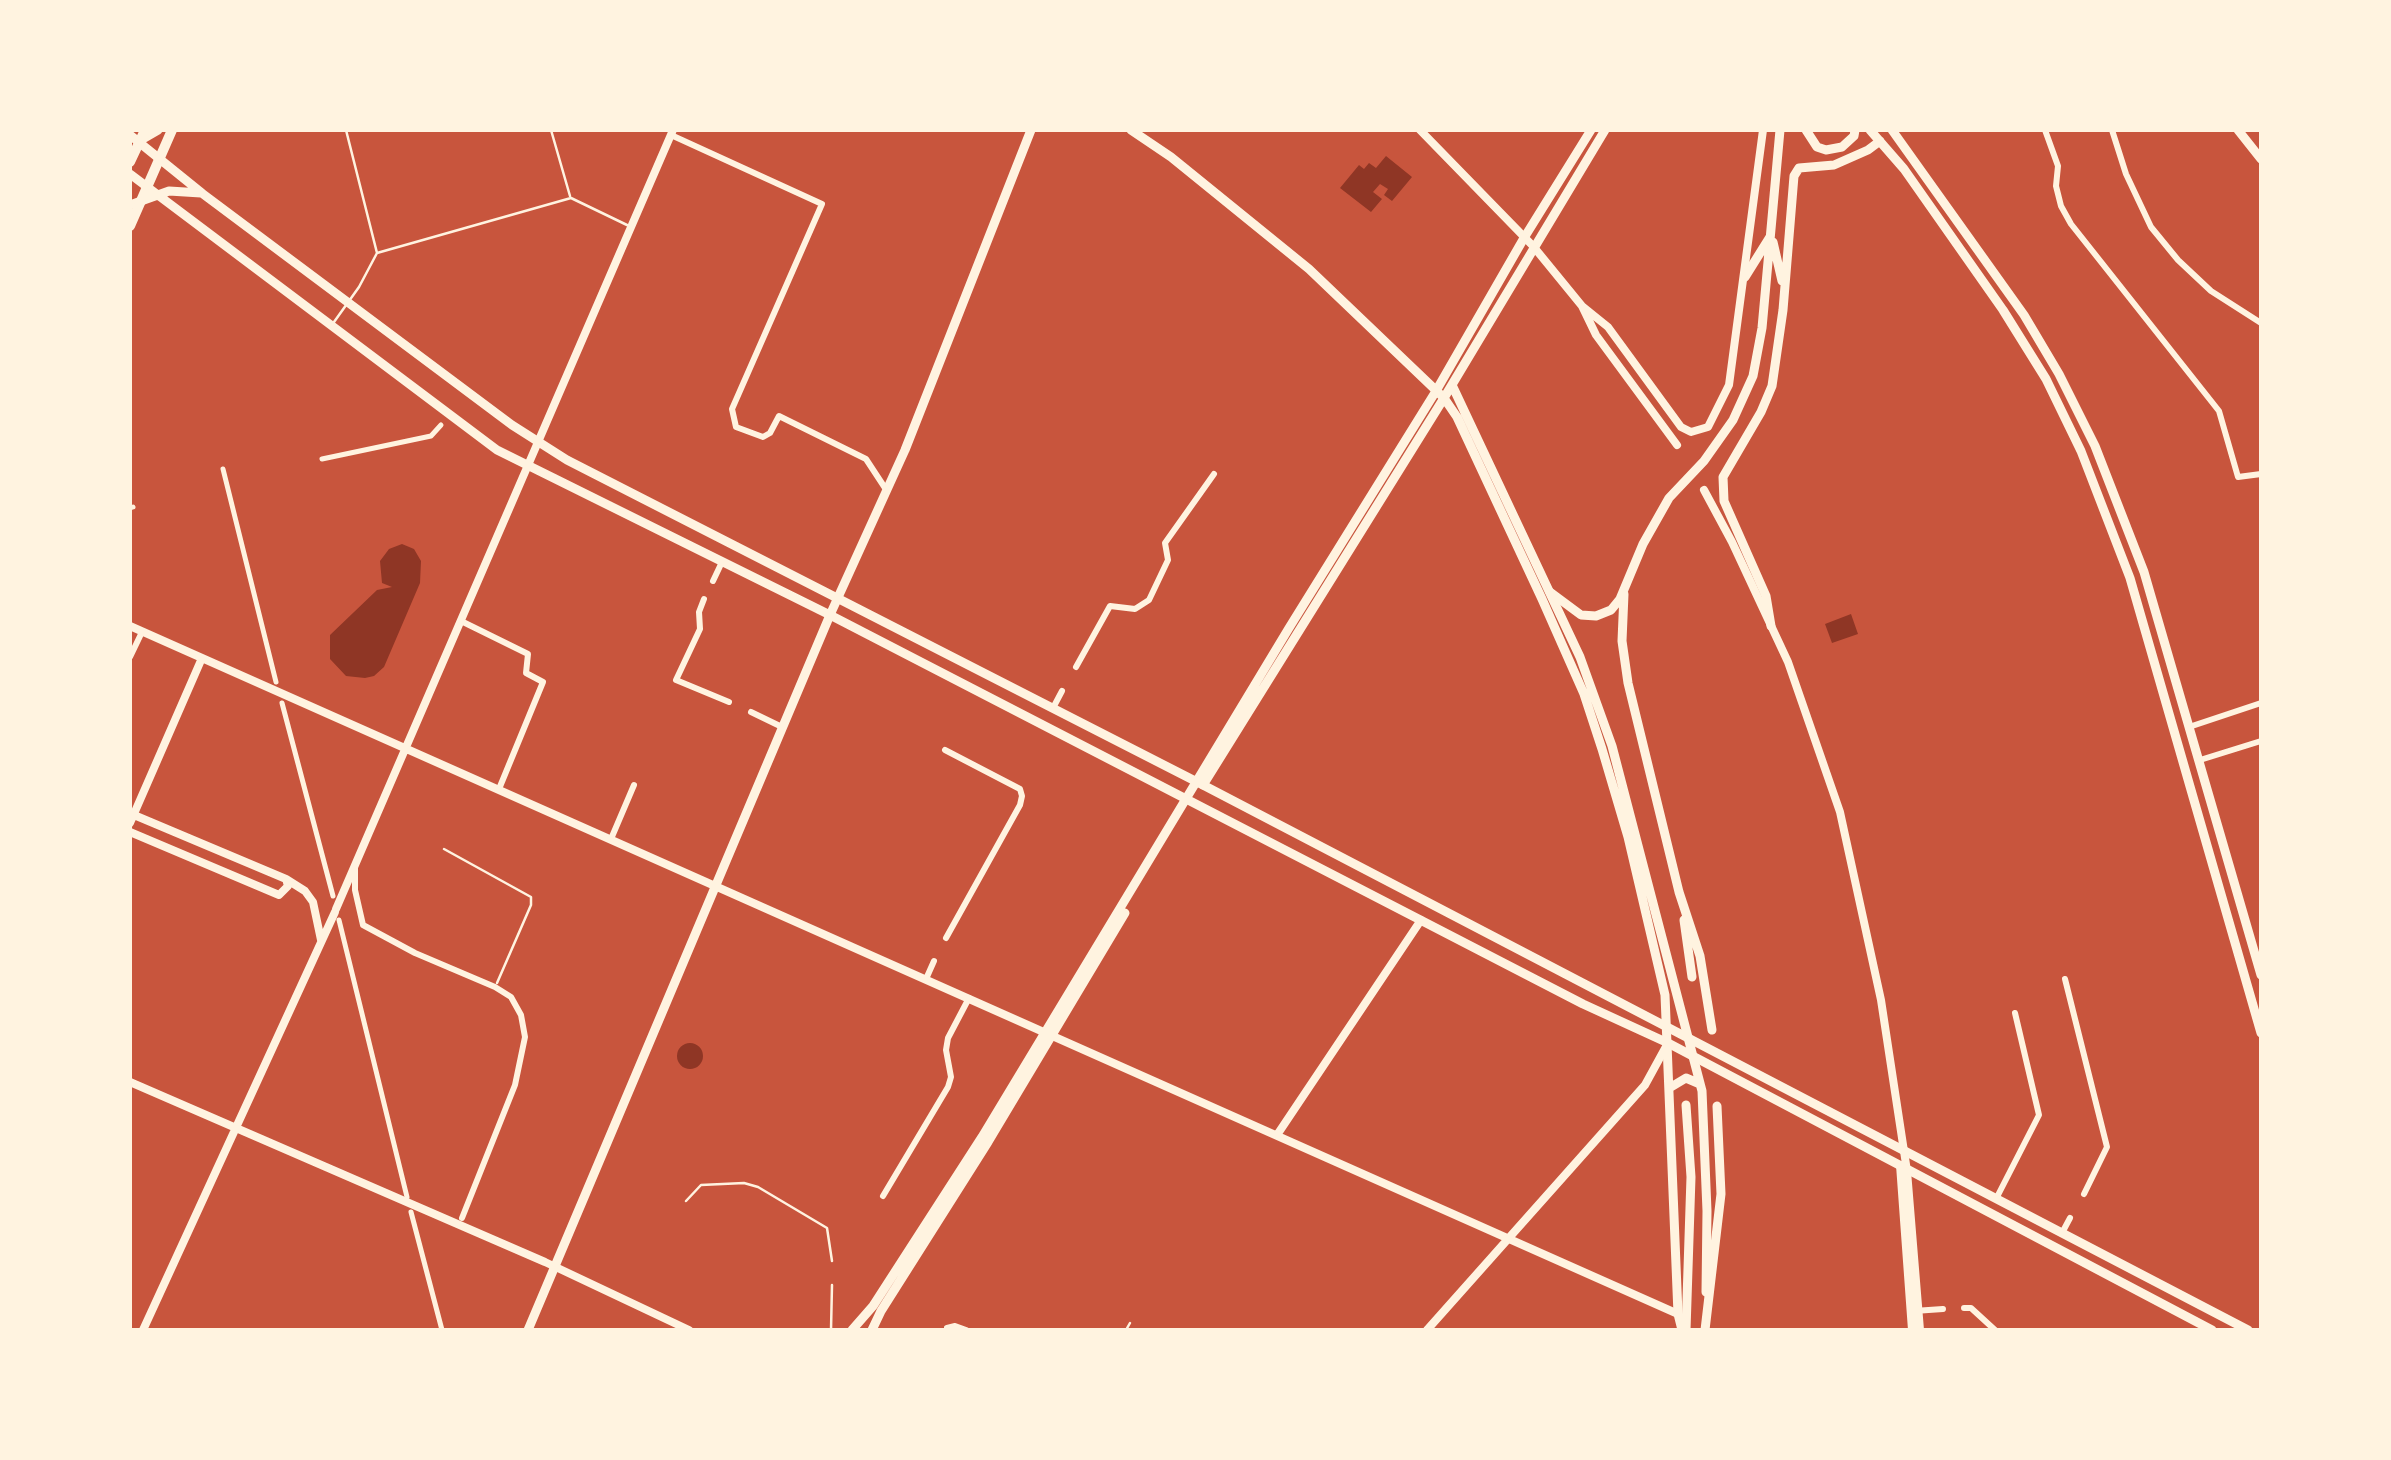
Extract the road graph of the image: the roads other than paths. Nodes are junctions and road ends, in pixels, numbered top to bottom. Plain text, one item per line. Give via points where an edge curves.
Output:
1 (158, 130) edge
2 (172, 130) edge
3 (346, 130) edge
4 (551, 130) edge
5 (1031, 130) edge
6 (1131, 130) edge
7 (1420, 130) edge
8 (1590, 130) edge
9 (1605, 130) edge
10 (1764, 130) edge
11 (1780, 130) edge
12 (1806, 130) edge
13 (1855, 130) edge
14 (1870, 130) edge
15 (1892, 130) edge
16 (2045, 130) edge
17 (2112, 130) edge
18 (2238, 130) edge
19 (672, 132) edge
20 (136, 137) edge
21 (1880, 141) junction
22 (2261, 158) edge
23 (162, 159) junction
24 (130, 162) edge
25 (130, 174) edge
26 (152, 191) junction
27 (203, 194) junction
28 (571, 198) junction
29 (142, 199) junction
30 (130, 205) edge
31 (130, 226) edge
32 (631, 226) junction
33 (1771, 235) junction
34 (1524, 238) junction
35 (1533, 246) junction
36 (377, 253) junction
37 (1746, 277) junction
38 (1784, 288) junction
39 (348, 302) junction
40 (1582, 306) junction
41 (2261, 324) edge
42 (332, 326) junction
43 (1452, 385) junction
44 (1440, 394) junction
45 (441, 425) dead end
46 (538, 442) junction
47 (1676, 445) dead end
48 (2095, 446) junction
49 (2081, 451) junction
50 (322, 459) dead end
51 (527, 465) junction
52 (223, 469) dead end
53 (1214, 474) dead end
54 (2261, 474) edge
55 (1704, 490) dead end
56 (887, 491) junction
57 (722, 562) junction
58 (712, 582) dead end
59 (1625, 588) junction
60 (1550, 592) junction
61 (704, 599) dead end
62 (837, 600) junction
63 (830, 615) junction
64 (461, 621) junction
65 (130, 626) edge
66 (1770, 626) junction
67 (142, 632) junction
68 (130, 657) edge
69 (202, 658) junction
70 (1076, 668) dead end
71 (276, 682) dead end
72 (1062, 691) dead end
73 (728, 702) dead end
74 (282, 703) dead end
75 (2261, 703) edge
76 (1052, 709) junction
77 (751, 712) dead end
78 (784, 727) junction
79 (2189, 727) junction
80 (2261, 741) edge
81 (408, 749) junction
82 (945, 750) dead end
83 (2200, 760) junction
84 (1201, 784) junction
85 (634, 785) dead end
86 (499, 790) junction
87 (1190, 800) junction
88 (132, 819) edge
89 (130, 832) edge
90 (611, 839) junction
91 (444, 849) dead end
92 (355, 866) junction
93 (286, 878) junction
94 (717, 886) junction
95 (1680, 892) junction
96 (333, 896) dead end
97 (337, 914) junction
98 (1421, 920) junction
99 (946, 938) dead end
100 (322, 942) junction
101 (934, 960) dead end
102 (2261, 974) edge
103 (1692, 977) dead end
104 (926, 979) junction
105 (2065, 979) dead end
106 (495, 987) junction
107 (969, 998) junction
108 (2015, 1013) dead end
109 (1668, 1028) junction
110 (1712, 1030) dead end
111 (2261, 1033) edge
112 (1048, 1034) junction
113 (1688, 1038) junction
114 (1668, 1044) junction
115 (1694, 1058) junction
116 (130, 1082) edge
117 (1700, 1084) junction
118 (1671, 1087) junction
119 (1686, 1106) dead end
120 (1717, 1106) dead end
121 (236, 1129) junction
122 (1276, 1135) junction
123 (1902, 1150) junction
124 (1903, 1169) junction
125 (2084, 1194) dead end
126 (883, 1196) dead end
127 (407, 1197) dead end
128 (1996, 1200) junction
129 (686, 1201) dead end
130 (411, 1212) dead end
131 (462, 1218) junction
132 (2070, 1218) dead end
133 (446, 1220) junction
134 (470, 1231) junction
135 (2062, 1232) junction
136 (1508, 1238) junction
137 (832, 1261) dead end
138 (556, 1267) junction
139 (832, 1286) dead end
140 (1964, 1308) dead end
141 (1943, 1310) dead end
142 (1915, 1311) junction
143 (1678, 1314) junction
144 (1130, 1323) dead end
145 (1705, 1327) edge
146 (946, 1328) edge
147 (143, 1330) edge
148 (442, 1330) edge
149 (528, 1330) edge
150 (689, 1330) edge
151 (830, 1330) edge
152 (852, 1330) edge
153 (872, 1330) edge
154 (966, 1330) edge
155 (1126, 1330) edge
156 (1428, 1330) edge
157 (1684, 1330) edge
158 (1916, 1330) edge
159 (1995, 1330) edge
160 (2212, 1330) edge
161 (2248, 1330) edge

1 - 20 main road
2 - 23 highway
3 - 36 lane
4 - 28 lane
5 - 56 main road
6 - 44 main road via 1274,239
7 - 34 street
8 - 34 main road
9 - 35 main road
10 - 37 street
11 - 33 main road
12 - 13 main road via 1826,150 1842,147
14 - 21 main road
15 - 48 main road via 2024,315
16 - 54 street via 2071,224 2219,411 2238,477
17 - 41 street via 2151,227 2210,291
18 - 22 main road
19 - 32 street
19 - 56 street via 822,204 732,410 736,428 763,438 779,416 866,458
20 - 23 main road
20 - 24 highway
21 - 38 main road via 1834,164 1799,168
21 - 49 main road via 2003,310
23 - 26 highway
23 - 27 main road
25 - 26 main road
26 - 27 main road
26 - 29 highway
26 - 42 main road
27 - 39 main road
28 - 32 lane
28 - 36 lane
29 - 30 main road
29 - 31 highway
32 - 46 street
33 - 37 main road
33 - 38 main road
33 - 59 main road via 1753,376 1732,420 1668,498
34 - 35 street
34 - 44 main road
35 - 40 street
35 - 43 main road
36 - 39 lane
37 - 40 street via 1728,385 1708,427 1691,432 1608,327
38 - 66 main road via 1772,386 1722,488 1766,596
39 - 42 lane
39 - 46 main road
40 - 47 street
42 - 51 main road via 497,450
43 - 44 main road
43 - 60 main road
44 - 84 main road
44 - 109 main road via 1457,417 1584,694 1639,879
45 - 50 street via 431,436
46 - 51 street
46 - 62 main road
48 - 49 main road
48 - 79 main road via 2144,572
49 - 111 main road via 2130,578
51 - 57 main road
51 - 64 street
52 - 71 street
53 - 70 street via 1165,542 1168,560 1149,600 1135,609 1110,606
55 - 66 street
56 - 62 main road
57 - 58 street
57 - 63 main road
59 - 60 main road via 1611,610 1588,616
59 - 95 main road via 1628,682
60 - 113 main road via 1612,746
61 - 73 street via 700,628 676,680
62 - 63 main road
62 - 76 main road
63 - 78 main road
63 - 87 main road
64 - 81 street
64 - 86 street via 528,654 526,672 543,682
65 - 67 street
66 - 123 street via 1840,812 1875,966
67 - 68 street
67 - 69 street
69 - 81 street
69 - 88 street
72 - 76 street
74 - 96 street
75 - 79 street
76 - 84 main road
77 - 78 street
78 - 94 main road
79 - 83 main road
80 - 83 street
81 - 86 street
81 - 92 street
82 - 99 street via 1020,788 1022,796
83 - 102 main road
84 - 87 main road
84 - 109 main road
85 - 90 street
86 - 90 street
87 - 98 main road
87 - 112 main road
88 - 93 street
89 - 93 street via 279,895
90 - 94 street
91 - 106 lane via 531,897
92 - 97 street
92 - 106 street via 363,925
93 - 100 street via 310,897
94 - 104 street
94 - 138 main road
95 - 103 main road
95 - 110 main road via 1700,956
97 - 100 street
97 - 127 street
98 - 114 main road
98 - 122 street
100 - 121 street
101 - 104 street
104 - 107 street
105 - 125 street via 2107,1147
106 - 131 street via 511,997 526,1037 515,1085
107 - 112 street
107 - 126 street via 948,1038 948,1086
108 - 128 street via 2039,1115
109 - 113 main road
109 - 114 main road
112 - 122 street
112 - 152 main road
112 - 153 main road
113 - 115 main road
113 - 123 main road
114 - 115 main road
114 - 118 main road
114 - 136 street via 1646,1085
115 - 117 main road
115 - 124 main road
116 - 121 street
117 - 118 main road via 1686,1078
117 - 145 main road
118 - 143 main road
119 - 157 main road via 1691,1177
120 - 145 main road via 1721,1194
121 - 133 street
121 - 147 street
122 - 136 street
123 - 124 street
123 - 128 main road
124 - 142 street
124 - 160 main road
128 - 135 main road
129 - 137 lane via 701,1185 758,1187 827,1228
130 - 148 street
131 - 133 street
131 - 134 street
132 - 135 street
133 - 134 street
134 - 138 street
135 - 161 main road
136 - 143 street
136 - 156 street
138 - 149 main road
138 - 150 street
139 - 151 lane
140 - 159 street
141 - 142 street
142 - 158 street
143 - 157 main road
144 - 155 lane
146 - 154 street

